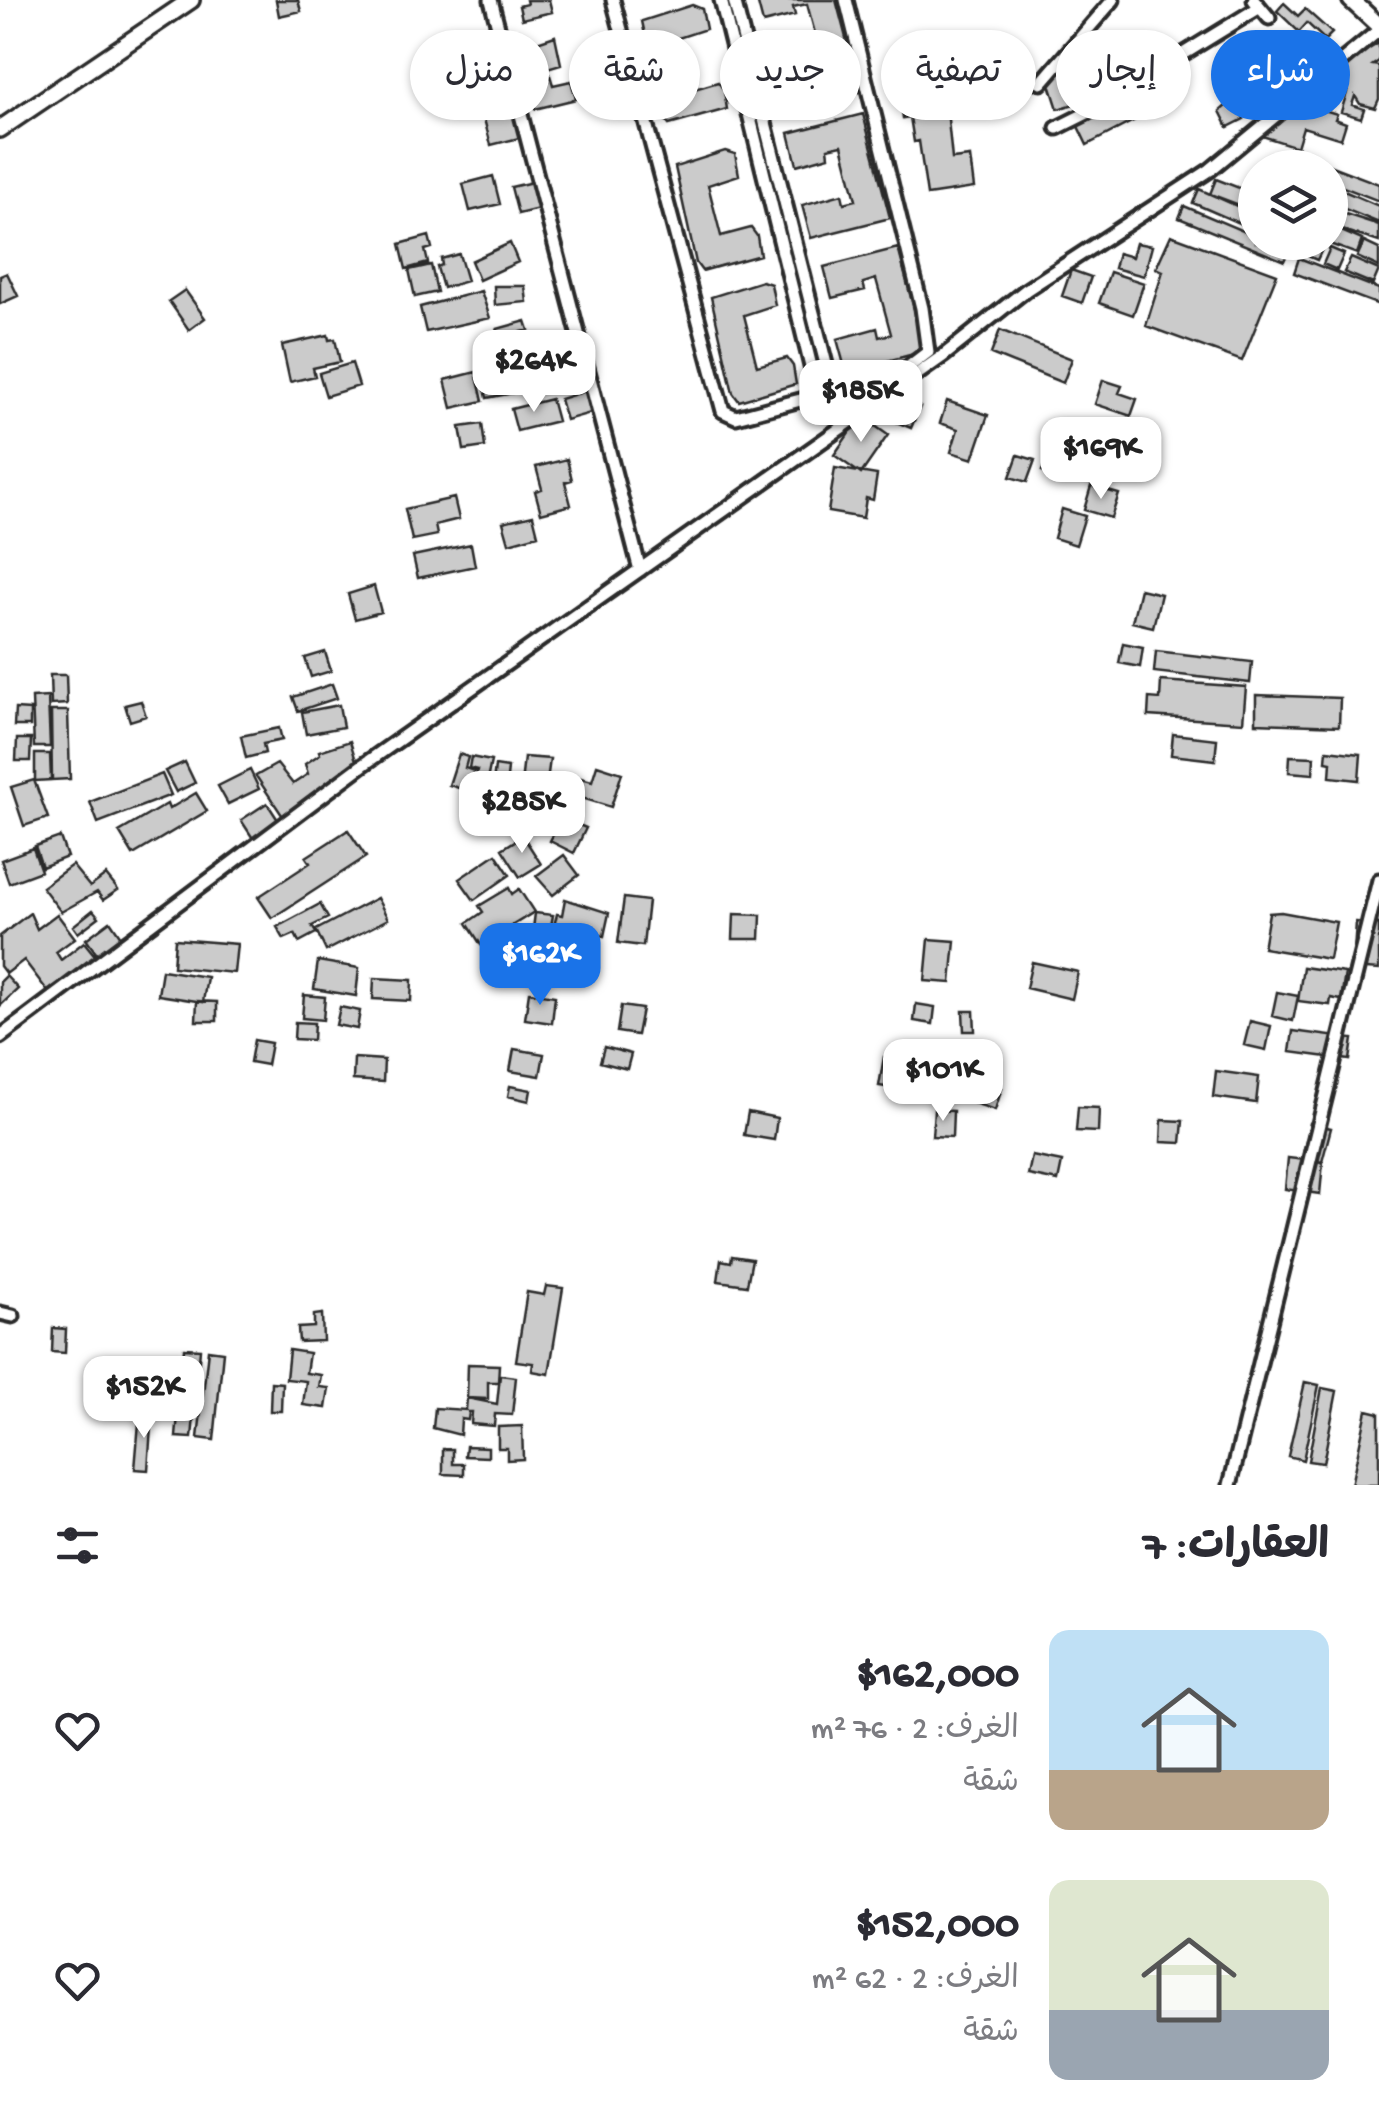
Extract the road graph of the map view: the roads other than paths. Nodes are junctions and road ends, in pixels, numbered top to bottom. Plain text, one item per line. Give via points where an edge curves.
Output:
1 (191, 0) edge
2 (491, 0) edge
3 (613, 0) edge
4 (722, 0) edge
5 (734, 0) edge
6 (846, 0) edge
7 (1113, 0) edge
8 (1350, 0) edge
9 (1257, 3) edge
10 (1270, 18) dead end
11 (1376, 22) edge
12 (1041, 82) dead end
13 (1056, 128) dead end
14 (0, 129) edge
15 (640, 570) junction
16 (1379, 880) edge
17 (0, 1037) edge
18 (0, 1313) edge
19 (14, 1316) dead end
20 (1230, 1485) edge

1 - 14 main road
2 - 15 street
3 - 4 street via 723,411 736,417 818,391
5 - 6 street via 829,376 840,384 907,368 928,352
7 - 12 street
8 - 11 main road
9 - 10 street
9 - 13 street
11 - 15 street via 1210,170 1026,290
15 - 17 street via 363,765
16 - 20 street
18 - 19 street

